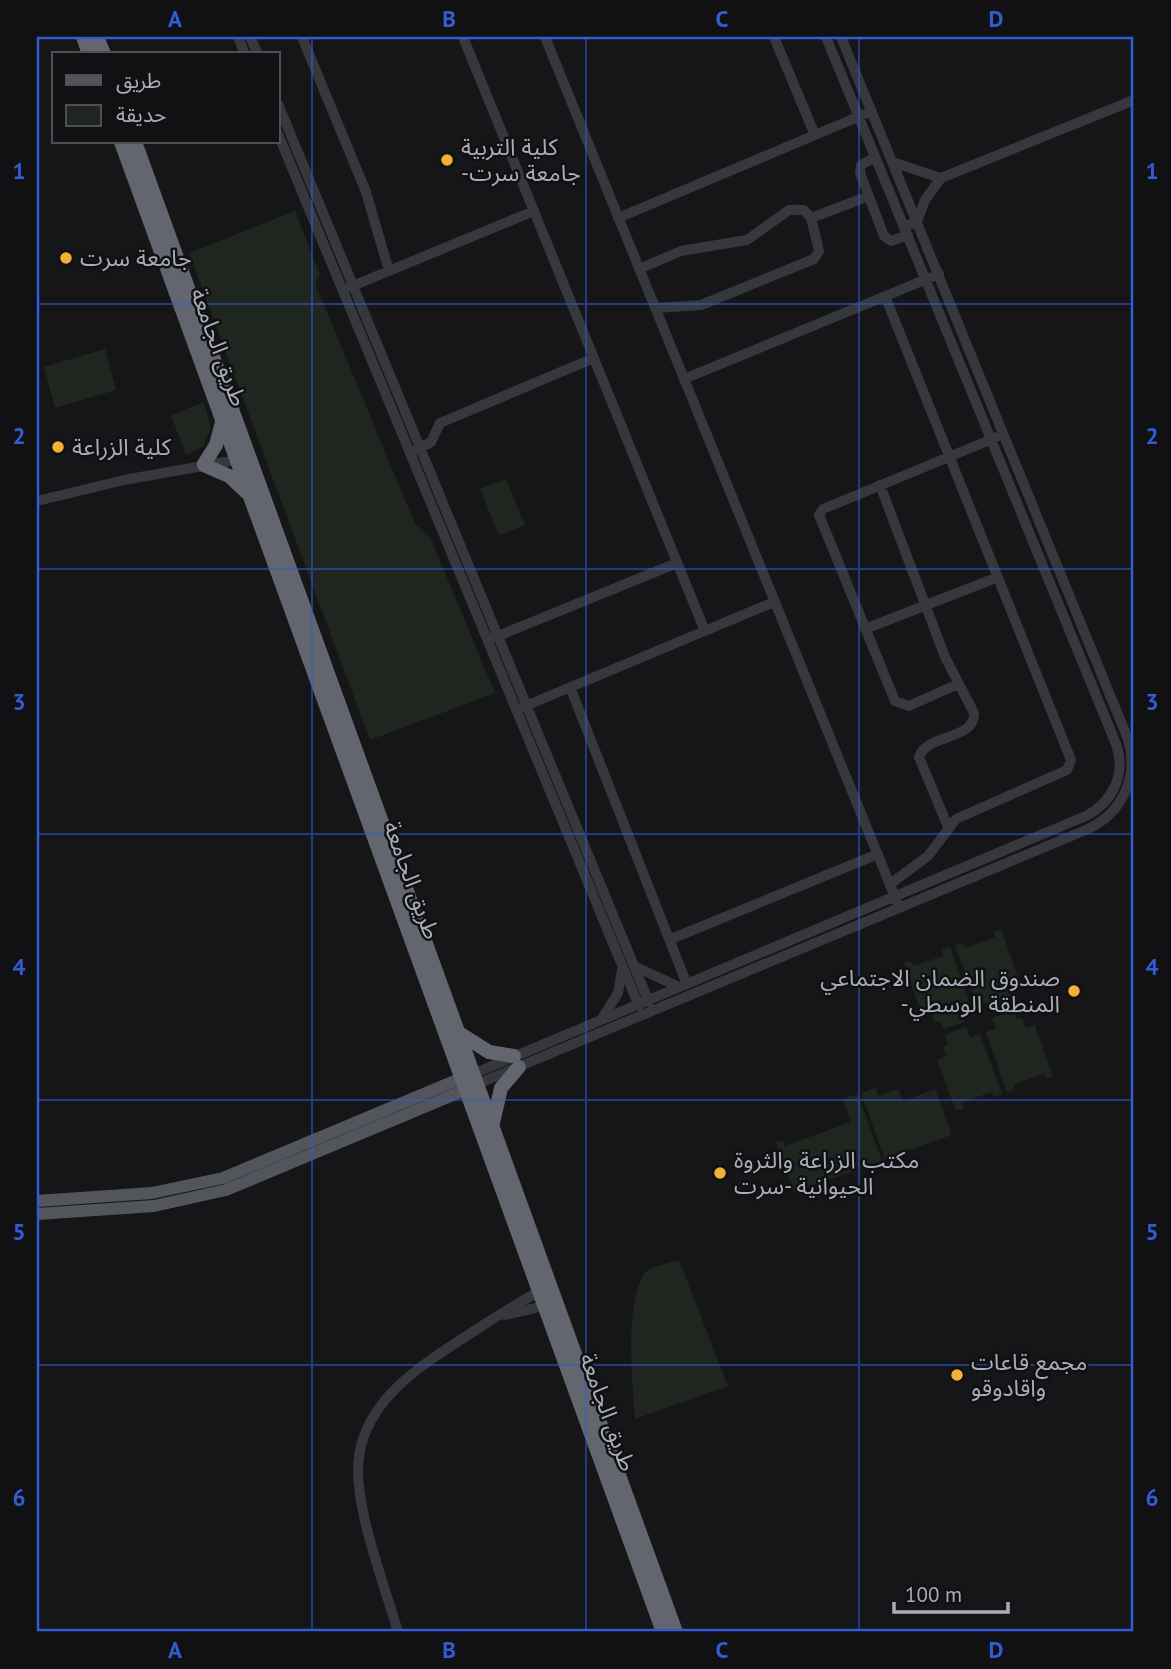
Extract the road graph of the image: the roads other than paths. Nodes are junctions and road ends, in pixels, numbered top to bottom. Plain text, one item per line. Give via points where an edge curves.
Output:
1 (302, 37) edge
2 (463, 37) edge
3 (545, 37) edge
4 (774, 37) edge
5 (825, 37) edge
6 (841, 37) edge
7 (1134, 100) edge
8 (280, 109) edge
9 (872, 111) junction
10 (859, 116) junction
11 (815, 135) junction
12 (280, 138) edge
13 (122, 144) edge
14 (136, 144) edge
15 (893, 161) junction
16 (877, 162) junction
17 (941, 178) junction
18 (869, 196) junction
19 (534, 211) junction
20 (618, 218) junction
21 (811, 218) junction
22 (917, 221) junction
23 (906, 231) junction
24 (639, 269) junction
25 (390, 271) junction
26 (939, 274) junction
27 (926, 279) junction
28 (348, 288) junction
29 (885, 296) junction
30 (655, 309) junction
31 (594, 358) junction
32 (684, 379) junction
33 (222, 421) junction
34 (1004, 434) junction
35 (992, 439) junction
36 (415, 450) junction
37 (242, 456) junction
38 (949, 457) junction
39 (201, 465) junction
40 (880, 485) junction
41 (249, 495) junction
42 (37, 501) edge
43 (677, 563) junction
44 (998, 577) junction
45 (774, 602) junction
46 (928, 605) junction
47 (865, 629) junction
48 (705, 631) junction
49 (493, 638) junction
50 (958, 684) junction
51 (570, 687) junction
52 (522, 708) junction
53 (341, 728) junction
54 (1120, 767) junction
55 (1133, 768) edge
56 (1130, 791) edge
57 (1105, 802) junction
58 (1114, 810) junction
59 (947, 827) junction
60 (878, 854) junction
61 (890, 884) junction
62 (895, 896) junction
63 (899, 906) junction
64 (671, 939) junction
65 (422, 954) junction
66 (622, 966) junction
67 (634, 966) junction
68 (682, 984) junction
69 (648, 998) junction
70 (637, 1003) junction
71 (647, 1011) junction
72 (603, 1017) junction
73 (458, 1032) junction
74 (517, 1061) junction
75 (469, 1081) junction
76 (493, 1128) junction
77 (37, 1201) edge
78 (37, 1214) edge
79 (548, 1297) junction
80 (495, 1318) junction
81 (669, 1631) edge
82 (398, 1632) edge

1 - 25 street via 366,192
2 - 19 street
3 - 20 street
4 - 11 street
5 - 10 street
6 - 9 street
7 - 17 street
8 - 28 street
9 - 10 street
9 - 15 street
10 - 11 street
10 - 16 street
11 - 20 street
12 - 28 street
13 - 33 highway, طريق الجامعة
14 - 37 highway, طريق الجامعة
15 - 16 street
15 - 17 street
15 - 22 street
16 - 18 street via 864,162 860,168
16 - 23 street
17 - 22 street
18 - 21 street
18 - 23 street via 887,239 895,241
19 - 25 street
19 - 31 street
20 - 24 street
21 - 24 street via 804,210 789,210 747,240 681,251
21 - 30 street via 819,251 814,258 701,305
22 - 23 street
22 - 26 street
23 - 27 street
24 - 30 street
25 - 28 street
26 - 27 street
26 - 34 street
27 - 29 street
27 - 35 street
28 - 36 street
29 - 32 street
29 - 38 street
30 - 32 street
31 - 36 street via 440,423 431,442
31 - 43 street
32 - 45 street
33 - 37 highway, طريق الجامعة
33 - 39 highway via 216,445
34 - 35 street
34 - 55 street via 1128,739
35 - 38 street
35 - 54 street via 1116,744
36 - 49 street
37 - 39 street
37 - 41 highway, طريق الجامعة
37 - 53 highway, طريق الجامعة
38 - 40 street
38 - 44 street
39 - 41 highway via 229,476
39 - 42 street
40 - 46 street
40 - 47 street via 823,509 820,515
41 - 53 highway, طريق الجامعة
43 - 48 street
43 - 49 street
44 - 46 street
44 - 59 street via 1070,766 961,816
45 - 48 street
45 - 60 street
46 - 47 street
46 - 50 street
47 - 50 street via 900,705 909,706
48 - 51 street
49 - 52 street
50 - 59 street via 974,713 973,723 926,746 919,757
51 - 52 street
51 - 64 street
52 - 66 street
52 - 67 street
53 - 65 highway, طريق الجامعة
54 - 55 street
54 - 57 street
55 - 56 street
56 - 58 street
57 - 58 street
57 - 62 street via 1087,815
58 - 63 street via 1088,829
59 - 61 street via 928,856
60 - 61 street
60 - 64 street
61 - 62 street
62 - 63 street
62 - 68 street
63 - 71 street
64 - 68 street
65 - 73 highway, طريق الجامعة
65 - 75 highway, طريق الجامعة
66 - 70 street
66 - 72 street via 618,993
67 - 68 street
67 - 69 street
68 - 69 street
69 - 70 street
69 - 71 street
70 - 71 street
70 - 72 street
71 - 74 street
72 - 74 street
73 - 74 highway via 489,1052
73 - 75 highway, طريق الجامعة
74 - 75 street
74 - 76 highway via 501,1088
75 - 76 highway, طريق الجامعة
75 - 77 main road via 223,1178 152,1193
75 - 78 main road via 226,1190 154,1206
75 - 79 highway, طريق الجامعة
76 - 79 highway, طريق الجامعة
79 - 80 street
79 - 80 street
79 - 81 highway, طريق الجامعة
80 - 82 street via 396,1387 364,1434 359,1489

